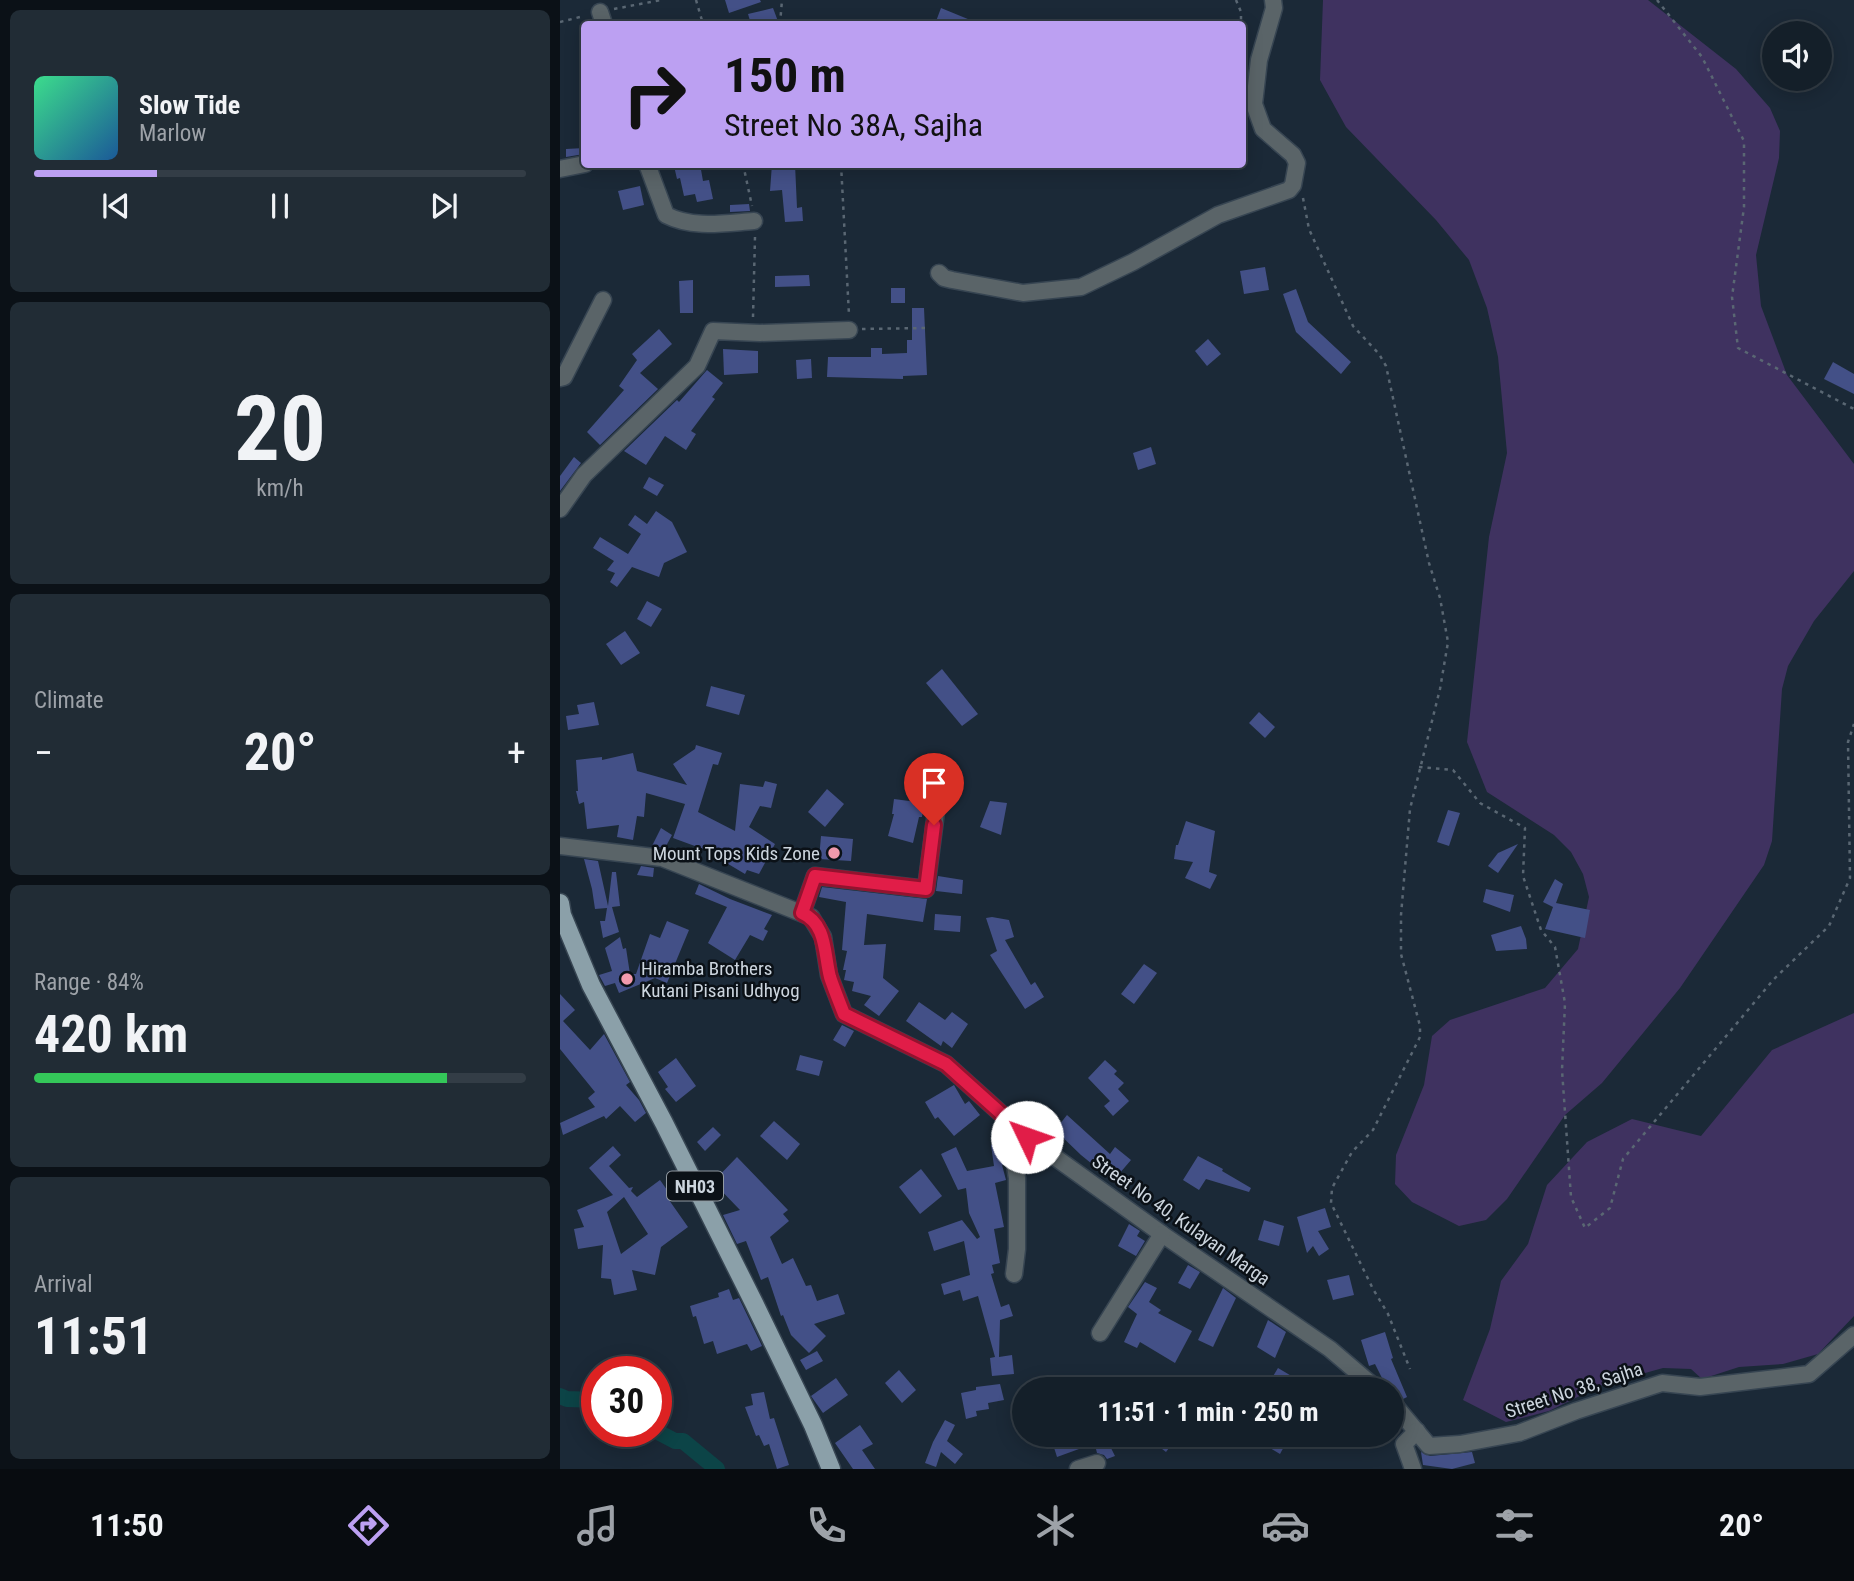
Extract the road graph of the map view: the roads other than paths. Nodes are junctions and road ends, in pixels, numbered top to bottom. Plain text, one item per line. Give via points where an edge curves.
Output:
1 (1273, 0) edge
2 (581, 165) edge
3 (648, 168) edge
4 (560, 169) edge
5 (754, 221) road end
6 (939, 273) dead end
7 (603, 300) dead end
8 (849, 330) road end
9 (560, 377) edge
10 (562, 501) edge
11 (937, 804) dead end
12 (560, 846) edge
13 (560, 903) edge
14 (802, 913) junction
15 (1017, 1128) junction
16 (1162, 1234) junction
17 (1014, 1274) dead end
18 (1100, 1333) dead end
19 (1854, 1335) edge
20 (1363, 1377) edge
21 (1404, 1416) edge
22 (1417, 1431) junction
23 (1097, 1463) dead end
24 (831, 1469) edge
25 (1078, 1469) edge
26 (1413, 1469) edge

1 - 6 street via 1254,104 1263,129 1293,155 1297,168 1289,190 1218,215 1081,287 1023,293 952,280
2 - 4 street
3 - 5 street via 666,215 682,222
7 - 9 street
8 - 10 street via 713,331 697,366 583,475
11 - 14 street via 926,889 815,876
12 - 14 street, Street No 40, Kulayan Marga via 662,858
13 - 24 main road, NH03 via 591,985 664,1122
14 - 15 street, Street No 40, Kulayan Marga via 811,916 823,937 844,1014 946,1064
15 - 16 street, Street No 40, Kulayan Marga
15 - 17 street via 1012,1148 1017,1178
16 - 18 street
16 - 20 street, Street No 40, Kulayan Marga via 1330,1349
19 - 22 street, Street No 38, Sajha via 1810,1374 1700,1387 1662,1383 1518,1433 1460,1444 1429,1446
21 - 22 street, Street No 38, Sajha
22 - 26 street via 1404,1444
23 - 25 street

